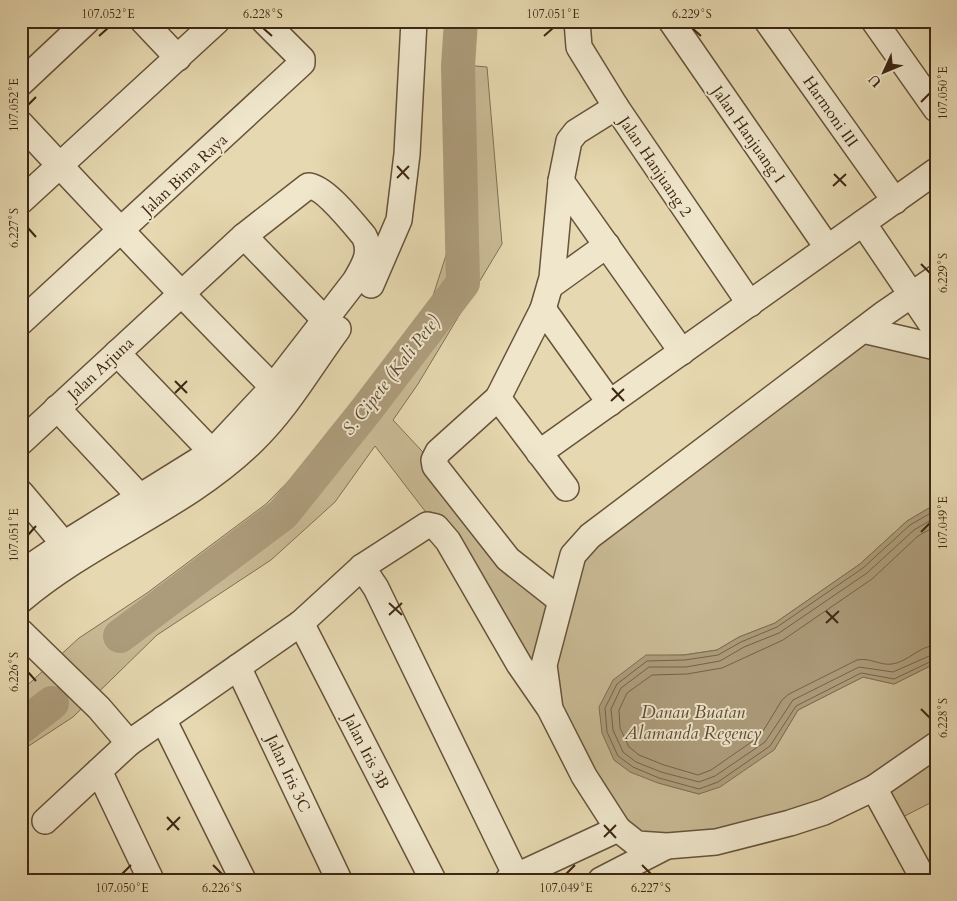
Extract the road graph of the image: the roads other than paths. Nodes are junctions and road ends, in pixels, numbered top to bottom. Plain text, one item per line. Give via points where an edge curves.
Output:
1 (87, 21) edge
2 (142, 21) edge
3 (217, 21) edge
4 (414, 21) edge
5 (577, 21) edge
6 (671, 21) edge
7 (767, 21) edge
8 (874, 21) edge
9 (271, 24) edge
10 (178, 58) junction
11 (21, 83) edge
12 (616, 107) junction
13 (936, 109) edge
14 (21, 124) edge
15 (60, 166) junction
16 (936, 171) edge
17 (561, 181) junction
18 (21, 201) edge
19 (895, 201) junction
20 (860, 225) junction
21 (123, 230) junction
22 (244, 236) junction
23 (607, 245) junction
24 (827, 247) junction
25 (936, 278) edge
26 (180, 294) junction
27 (909, 296) junction
28 (547, 297) junction
29 (750, 304) junction
30 (326, 321) junction
31 (21, 322) edge
32 (863, 330) junction
33 (936, 331) edge
34 (936, 347) edge
35 (682, 352) junction
36 (117, 353) junction
37 (273, 387) junction
38 (498, 398) junction
39 (610, 403) junction
40 (57, 408) junction
41 (21, 442) edge
42 (212, 452) junction
43 (540, 453) junction
44 (566, 488) dead end
45 (21, 493) edge
46 (140, 498) junction
47 (64, 544) junction
48 (362, 567) junction
49 (21, 573) edge
50 (21, 600) edge
51 (560, 600) junction
52 (301, 623) junction
53 (21, 632) edge
54 (238, 667) junction
55 (550, 709) junction
56 (163, 719) junction
57 (129, 743) junction
58 (936, 745) edge
59 (99, 771) junction
60 (874, 788) junction
61 (46, 821) dead end
62 (618, 829) junction
63 (667, 846) junction
64 (426, 878) edge
65 (512, 878) edge
66 (151, 880) edge
67 (243, 880) edge
68 (339, 880) edge
69 (601, 880) edge
70 (924, 880) edge

1 - 11 street
2 - 10 street
3 - 10 street
4 - 50 street via 407,154 399,220 369,287 295,393 253,441 203,483 69,565
5 - 12 street, Jalan Hanjuang 2 via 579,47
6 - 24 street, Jalan Hanjuang I
7 - 19 street, Harmoni III
8 - 13 street
9 - 21 street, Jalan Bima Raya via 302,63
10 - 15 street
12 - 17 street via 572,136
12 - 29 street, Jalan Hanjuang 2
14 - 15 street
15 - 18 street
15 - 21 street
16 - 19 street
17 - 23 street
17 - 28 street
19 - 20 street
20 - 24 street
20 - 27 street
21 - 26 street
21 - 31 street, Jalan Bima Raya
22 - 26 street, Jalan Arjuna
22 - 30 street
22 - 30 street, Jalan Arjuna via 308,186 314,186 336,205 364,236 367,253 366,264
23 - 28 street
23 - 35 street
24 - 29 street
25 - 27 street
26 - 36 street, Jalan Arjuna
26 - 37 street
27 - 32 street
27 - 33 street
28 - 38 street
28 - 39 street
29 - 35 street
30 - 37 street
32 - 34 street
32 - 51 street via 590,536 573,555
35 - 39 street
36 - 40 street, Jalan Arjuna
36 - 42 street
37 - 42 street
38 - 43 street
38 - 51 street via 438,452 435,466 508,559
39 - 43 street
40 - 41 street, Jalan Arjuna
40 - 46 street
42 - 46 street
43 - 44 street
45 - 47 street
46 - 47 street
47 - 49 street
48 - 52 street
48 - 55 street via 427,525 436,527 448,541 519,664
48 - 65 street via 376,588
51 - 55 street via 544,665
52 - 54 street
52 - 64 street, Jalan Iris 3B
53 - 57 street via 99,708
54 - 56 street
54 - 68 street, Jalan Iris 3C
55 - 62 street via 584,776
56 - 57 street
56 - 67 street
57 - 59 street
58 - 60 street
59 - 61 street
59 - 66 street
60 - 63 street via 824,812 790,823 716,842
60 - 70 street
62 - 63 street via 637,844
62 - 65 street
63 - 69 street

